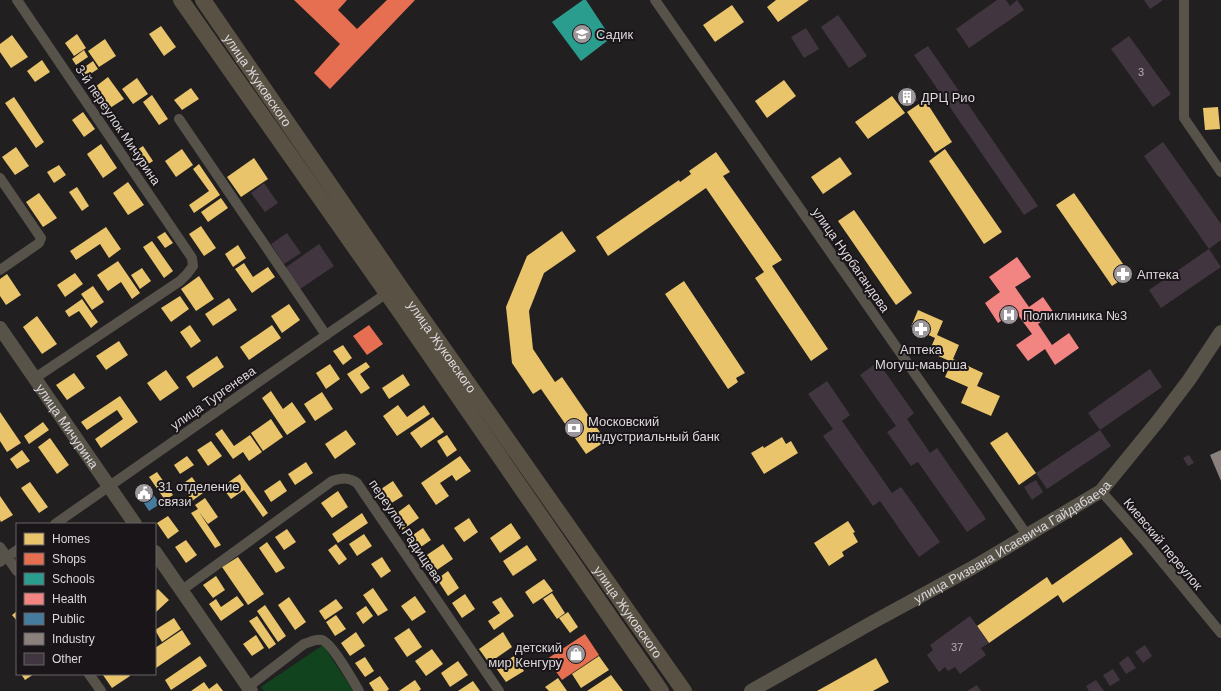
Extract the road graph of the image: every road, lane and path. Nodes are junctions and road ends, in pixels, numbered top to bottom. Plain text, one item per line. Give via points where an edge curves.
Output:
1 (17, 0) edge
2 (181, 0) edge
3 (203, 0) edge
4 (655, 0) edge
5 (1184, 0) edge
6 (179, 119) dead end
7 (1221, 172) edge
8 (0, 178) edge
9 (0, 270) edge
10 (387, 293) junction
11 (0, 328) edge
12 (1221, 332) edge
13 (326, 335) junction
14 (35, 378) junction
15 (109, 486) junction
16 (1101, 491) junction
17 (56, 523) edge
18 (134, 523) edge
19 (1027, 535) junction
20 (0, 547) edge
21 (16, 551) edge
22 (156, 553) edge
23 (4, 560) edge
24 (16, 570) edge
25 (182, 590) junction
26 (1221, 633) edge
27 (90, 675) edge
28 (250, 689) edge
29 (101, 691) edge
30 (359, 691) edge
31 (498, 691) edge
32 (662, 691) edge
33 (684, 691) edge
34 (751, 691) edge

1 - 14 street, 3-й переулок Мичурина via 192,258 193,266 180,281
2 - 10 main road
3 - 33 main road, улица Жуковского via 400,288
4 - 19 street, улица Нурбагандова
5 - 7 street via 1184,118
6 - 13 street
8 - 9 street via 41,238 39,243
10 - 13 street, улица Тургенева
10 - 32 main road
11 - 14 street, улица Мичурина
12 - 16 street, улица Ризвана Исаевича Гайдабаева via 1190,380
13 - 15 street, улица Тургенева
14 - 15 street, улица Мичурина
15 - 17 street, улица Тургенева
15 - 18 street, улица Мичурина
16 - 19 street, улица Ризвана Исаевича Гайдабаева
16 - 26 street, Киевский переулок
19 - 34 street, улица Ризвана Исаевича Гайдабаева
20 - 23 street
21 - 23 street
22 - 25 street
23 - 24 street
25 - 28 street
25 - 31 street, переулок Радищева via 332,480 352,479
27 - 29 street
28 - 30 street via 304,644 324,640

